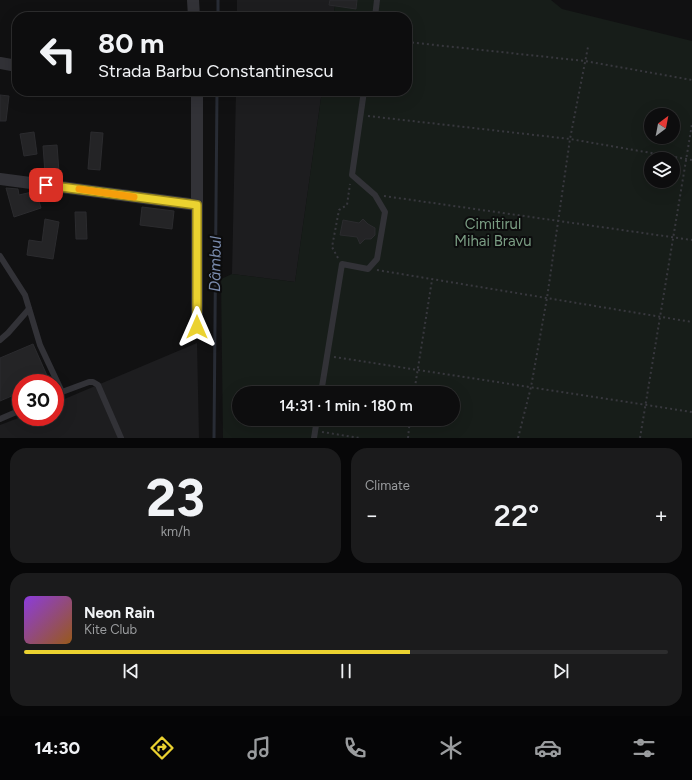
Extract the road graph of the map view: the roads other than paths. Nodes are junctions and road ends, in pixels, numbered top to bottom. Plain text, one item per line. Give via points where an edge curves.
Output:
1 (193, 0) edge
2 (377, 0) edge
3 (194, 12) edge
4 (376, 12) edge
5 (0, 63) edge
6 (12, 65) edge
7 (197, 96) edge
8 (363, 96) edge
9 (0, 179) edge
10 (197, 205) junction
11 (0, 256) edge
12 (29, 309) junction
13 (197, 327) dead end
14 (0, 340) edge
15 (54, 374) edge
16 (322, 386) edge
17 (64, 391) edge
18 (12, 414) edge
19 (0, 419) edge
20 (316, 426) edge
21 (121, 438) edge
22 (314, 438) edge

1 - 3 street
2 - 4 lane
5 - 6 street
7 - 10 street
8 - 16 lane via 352,175 375,195 385,212 377,258 368,269 342,264
9 - 10 street
10 - 13 street
11 - 12 lane via 25,295
12 - 14 lane
12 - 15 lane via 40,345
17 - 21 lane via 89,382 98,385
18 - 19 lane
20 - 22 lane

